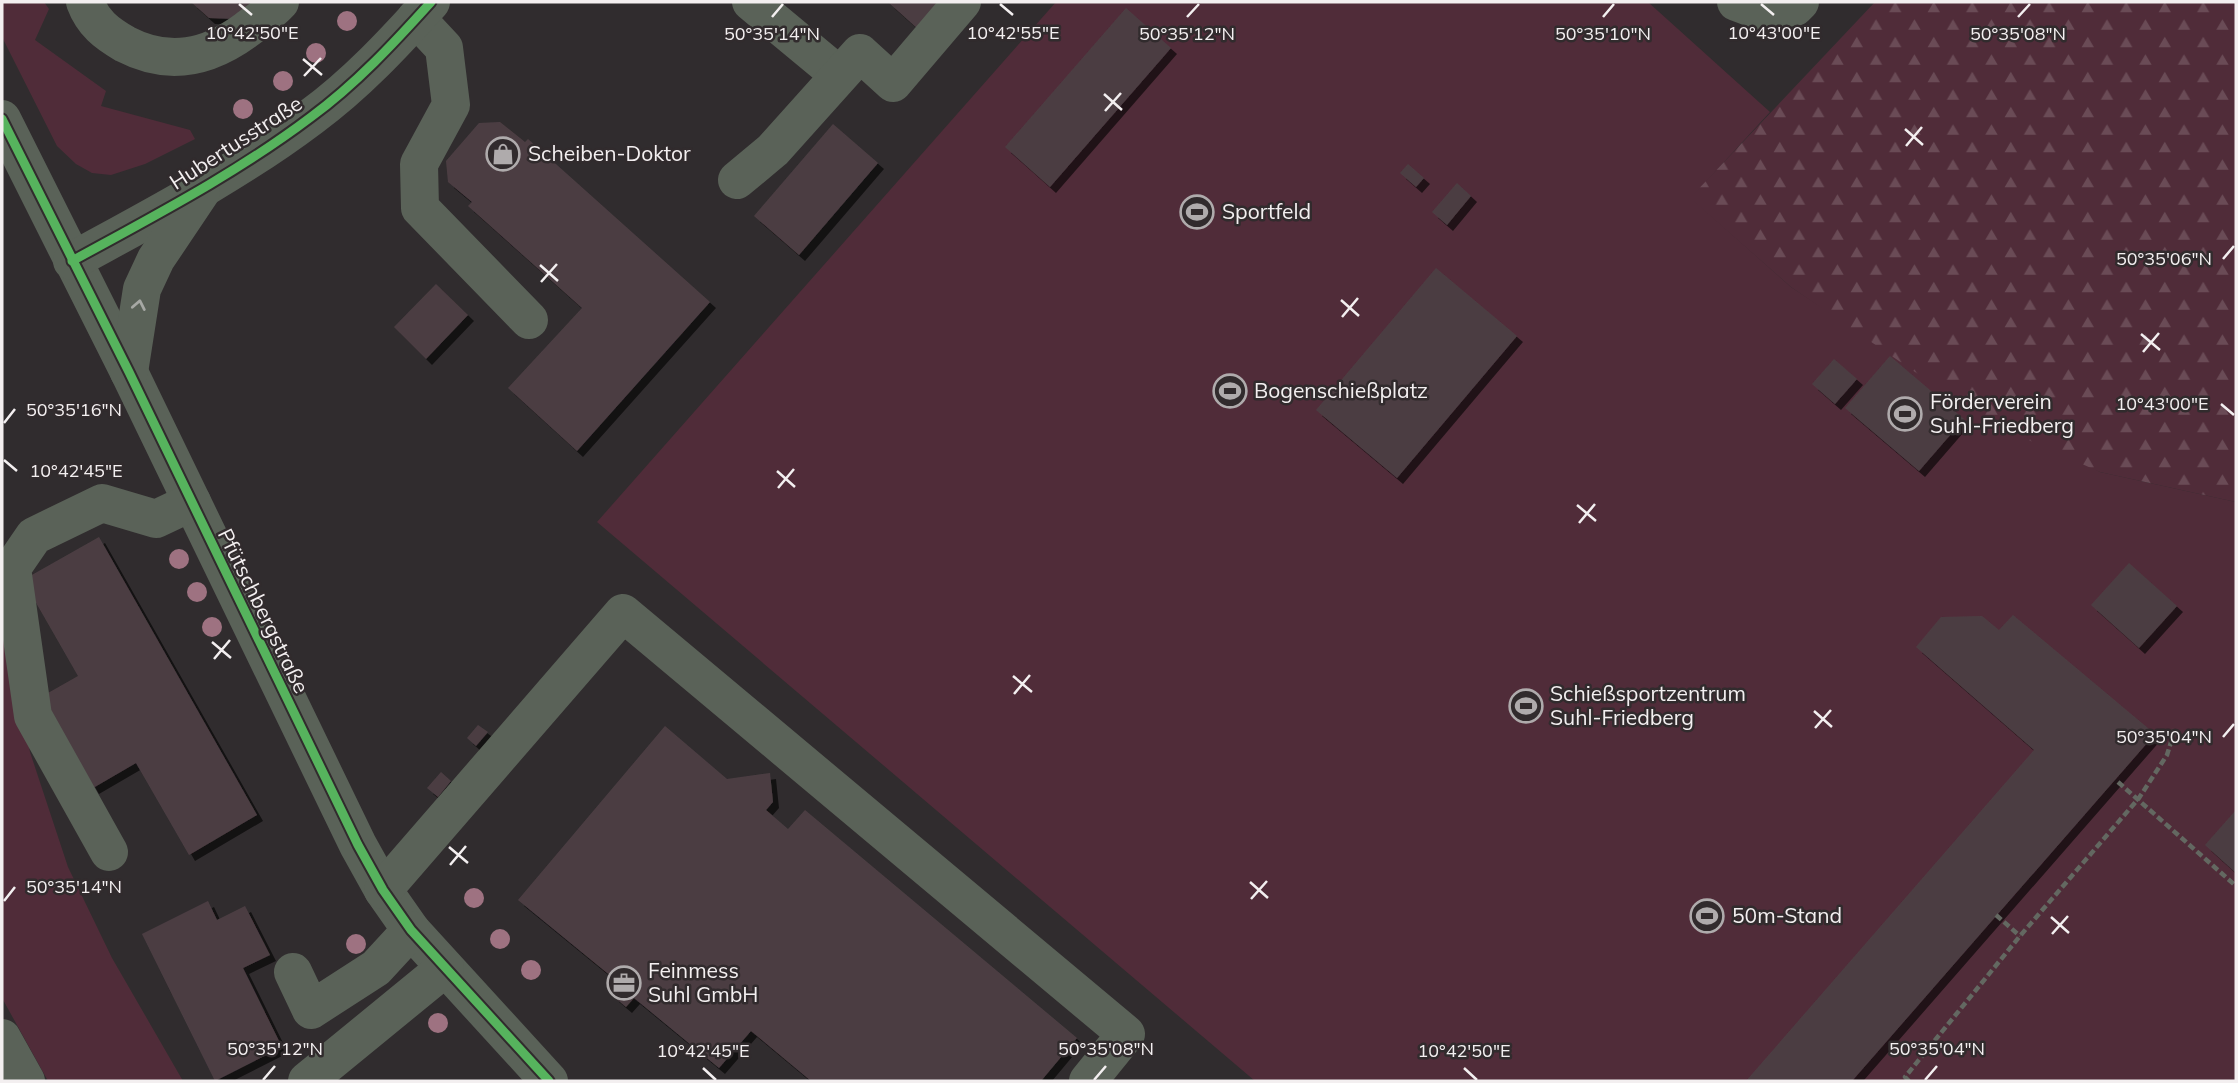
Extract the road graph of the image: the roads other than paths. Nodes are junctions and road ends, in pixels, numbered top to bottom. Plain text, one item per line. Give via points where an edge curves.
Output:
1 (85, 2) edge
2 (280, 2) edge
3 (751, 2) edge
4 (962, 2) edge
5 (1737, 2) edge
6 (1800, 2) edge
7 (424, 10) edge
8 (839, 75) junction
9 (2, 119) edge
10 (737, 180) dead end
11 (204, 188) junction
12 (72, 261) junction
13 (529, 320) dead end
14 (129, 372) junction
15 (192, 502) junction
16 (109, 852) dead end
17 (383, 890) junction
18 (411, 930) junction
19 (445, 968) junction
20 (293, 972) dead end
21 (3, 1043) edge
22 (26, 1081) edge
23 (307, 1081) edge
24 (549, 1081) edge
25 (1088, 1081) edge

1 - 2 street via 105,33 131,47 172,59 225,45
3 - 8 street
4 - 8 street via 893,83 860,53
5 - 6 street via 1760,11 1795,7
7 - 11 street, Hubertusstraße via 314,115
7 - 13 street via 444,48 451,105 419,164 420,208
8 - 10 street via 773,149
9 - 12 street, Pfütschbergstraße
11 - 12 street, Hubertusstraße
14 -> 11 street, Hubertusstraße via 142,289 156,259
12 - 14 street, Pfütschbergstraße
14 - 15 street, Pfütschbergstraße
15 - 16 street via 156,519 102,503 34,536 12,568 33,716
15 - 17 street, Pfütschbergstraße
17 - 18 street, Pfütschbergstraße
17 - 25 street via 623,613 1126,1034
18 - 19 street, Pfütschbergstraße
18 - 20 street via 376,968 311,1010
19 - 23 street
19 - 24 street, Pfütschbergstraße
21 - 22 street

